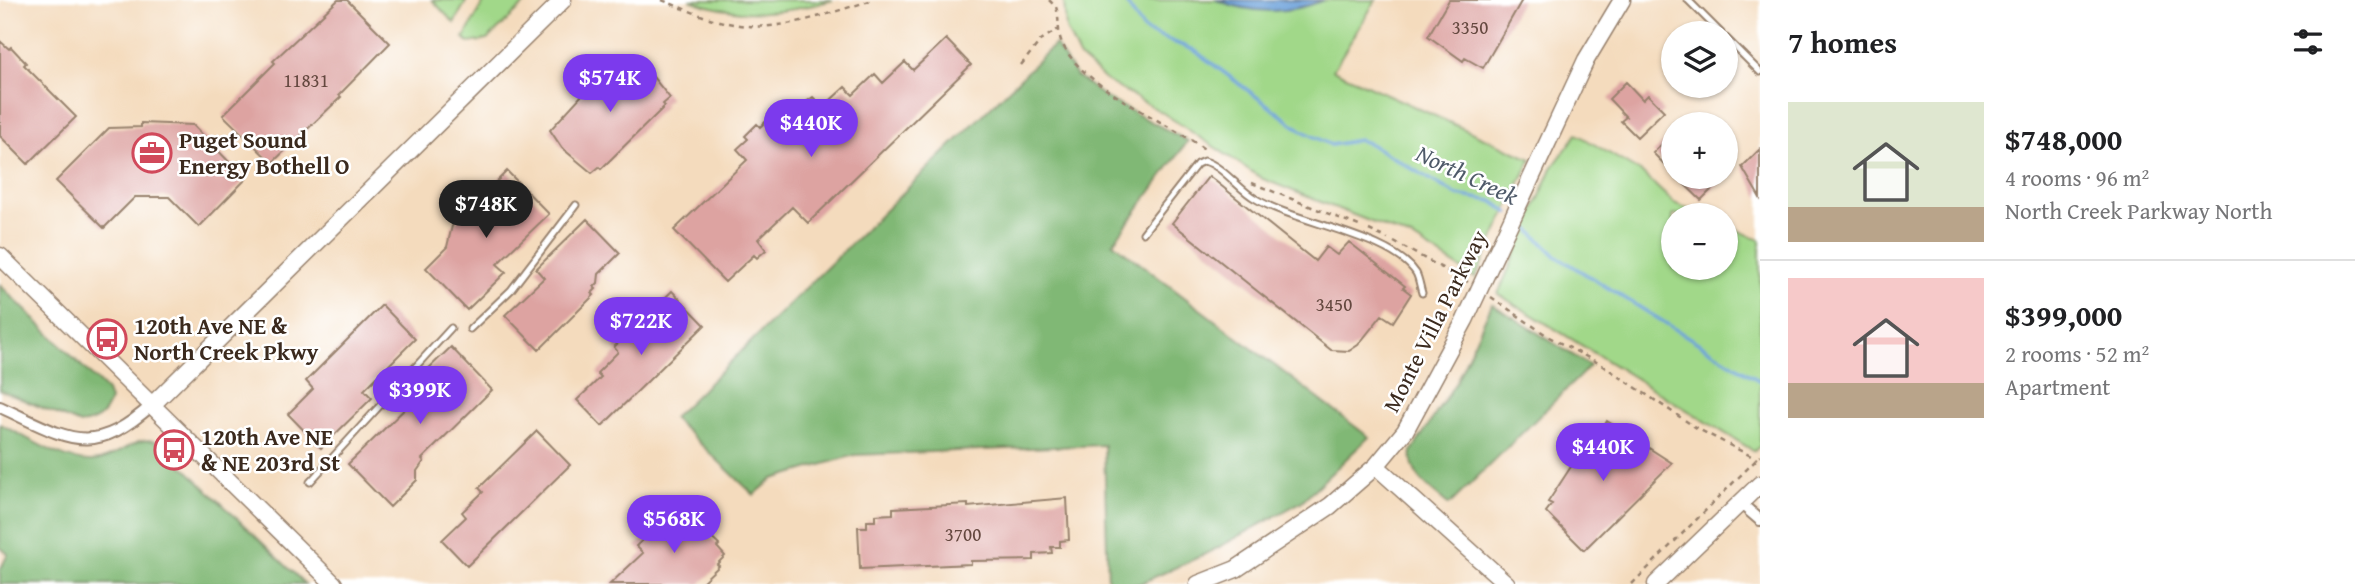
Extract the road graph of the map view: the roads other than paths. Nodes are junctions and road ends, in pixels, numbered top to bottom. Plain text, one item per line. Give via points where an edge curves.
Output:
1 (563, 0) edge
2 (1622, 0) edge
3 (1688, 0) edge
4 (1709, 21) edge
5 (1738, 49) edge
6 (1760, 72) edge
7 (576, 205) dead end
8 (1143, 233) dead end
9 (0, 256) edge
10 (1422, 293) dead end
11 (451, 328) dead end
12 (470, 329) dead end
13 (153, 404) junction
14 (0, 407) edge
15 (1376, 466) junction
16 (310, 482) dead end
17 (1760, 484) edge
18 (1739, 502) junction
19 (1760, 520) edge
20 (334, 584) edge
21 (1198, 584) edge
22 (1507, 584) edge
23 (1656, 584) edge

1 - 13 street
2 - 15 street, Monte Villa Parkway via 1551,130 1431,387 1405,431
3 - 4 lane
5 - 6 lane
7 - 12 lane via 511,290
8 - 10 lane via 1197,164 1210,163 1274,209 1347,232 1396,256 1417,274
9 - 13 street
11 - 16 lane
13 - 14 street via 115,434 94,440 56,433
13 - 20 street
15 - 21 street, Monte Villa Parkway via 1290,536 1236,569
15 - 22 street
17 - 18 street
18 - 19 street
18 - 23 street

